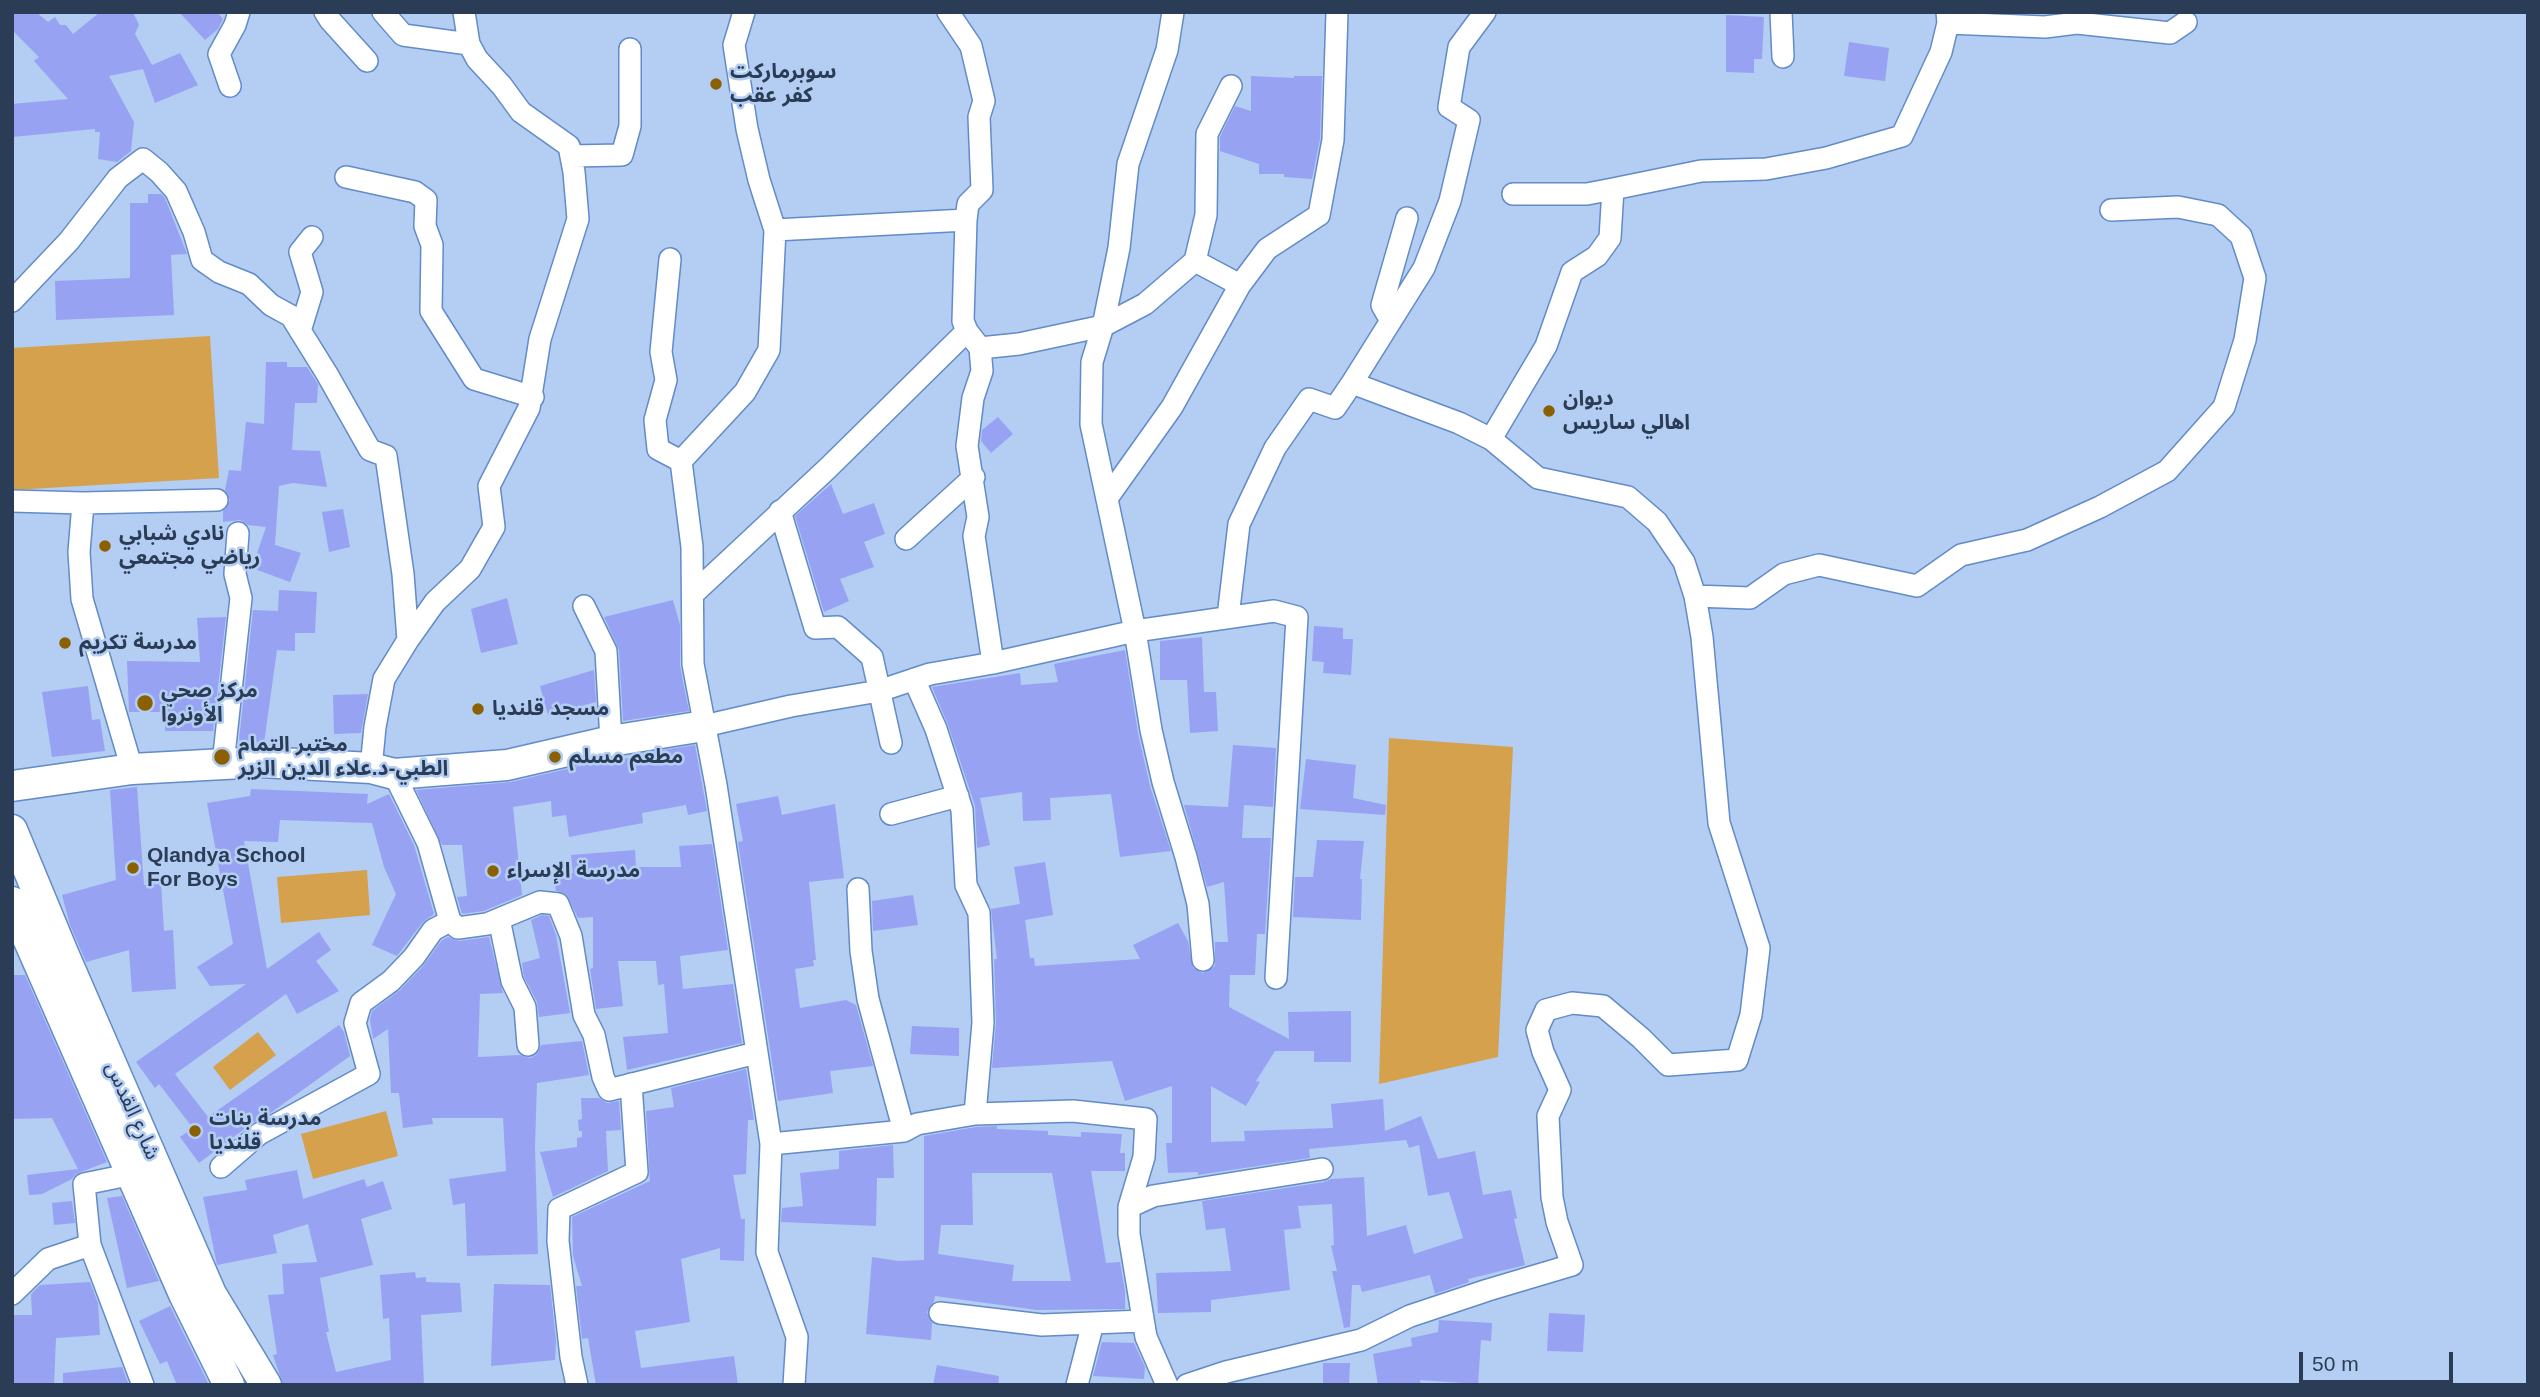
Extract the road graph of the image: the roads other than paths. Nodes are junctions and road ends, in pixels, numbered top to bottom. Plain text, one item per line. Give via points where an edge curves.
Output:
1 (326, 12) edge
2 (383, 12) edge
3 (464, 12) edge
4 (744, 12) edge
5 (948, 12) edge
6 (1172, 12) edge
7 (1337, 12) edge
8 (1485, 12) edge
9 (1782, 12) edge
10 (235, 15) edge
11 (1948, 18) edge
12 (2186, 22) dead end
13 (469, 44) junction
14 (630, 49) dead end
15 (1783, 57) dead end
16 (367, 61) dead end
17 (230, 86) dead end
18 (1231, 86) dead end
19 (571, 156) junction
20 (346, 177) dead end
21 (1613, 189) junction
22 (1513, 194) dead end
23 (2110, 210) dead end
24 (1407, 218) dead end
25 (966, 220) junction
26 (775, 230) junction
27 (312, 237) dead end
28 (670, 259) dead end
29 (1195, 261) junction
30 (1240, 285) junction
31 (12, 301) edge
32 (1391, 321) junction
33 (1104, 326) junction
34 (300, 331) junction
35 (974, 339) junction
36 (1352, 383) junction
37 (533, 397) junction
38 (1490, 439) junction
39 (681, 461) junction
40 (974, 477) junction
41 (1108, 497) junction
42 (217, 499) dead end
43 (12, 501) edge
44 (83, 503) junction
45 (780, 511) junction
46 (238, 533) dead end
47 (906, 539) dead end
48 (693, 594) junction
49 (1695, 596) junction
50 (584, 606) dead end
51 (1228, 617) junction
52 (1135, 631) junction
53 (408, 640) junction
54 (993, 663) junction
55 (914, 679) junction
56 (879, 691) junction
57 (704, 726) junction
58 (611, 741) junction
59 (891, 743) dead end
60 (223, 764) junction
61 (132, 769) junction
62 (383, 771) junction
63 (12, 786) edge
64 (957, 796) junction
65 (891, 814) dead end
66 (12, 830) edge
67 (858, 889) dead end
68 (12, 902) edge
69 (499, 919) junction
70 (450, 921) junction
71 (1203, 960) dead end
72 (1276, 978) dead end
73 (528, 1045) dead end
74 (756, 1053) junction
75 (631, 1084) junction
76 (975, 1114) junction
77 (904, 1131) junction
78 (771, 1144) junction
79 (221, 1167) dead end
80 (1322, 1169) dead end
81 (133, 1174) junction
82 (1129, 1207) junction
83 (90, 1245) junction
84 (12, 1294) edge
85 (940, 1313) dead end
86 (1143, 1321) junction
87 (1093, 1323) junction
88 (143, 1385) edge
89 (229, 1385) edge
90 (266, 1385) edge
91 (577, 1385) edge
92 (794, 1385) edge
93 (1077, 1385) edge
94 (1167, 1385) edge
95 (1187, 1385) edge

1 - 16 street
2 - 13 street via 403,35
3 - 13 street
4 - 26 street via 734,45 756,167
5 - 25 street via 971,46 984,102 979,117 982,190 968,204
6 - 33 street via 1167,50 1128,164
7 - 30 street via 1333,140 1318,215 1267,249
8 - 32 street via 1459,47 1449,107 1469,120 1450,201 1424,268
9 - 15 street
10 - 17 street via 219,54
11 - 12 street via 2045,27 2077,23 2170,33
11 - 21 street via 1941,52 1902,136 1826,158 1766,169 1701,172
13 - 19 street via 521,113 569,146
14 - 19 street via 630,126 622,155
18 - 29 street via 1207,134 1206,215
19 - 37 street via 578,219 540,339
20 - 37 street via 415,192 426,200 425,226 432,245 431,311 474,379
21 - 22 street via 1587,194
21 - 38 street via 1610,238 1597,256 1572,272 1546,346
23 - 49 street via 2178,207 2218,215 2241,236 2255,278 2245,340 2224,407 2167,471 2027,540 1961,555 1917,586 1819,565 1784,574 1750,598
24 - 32 street via 1382,305
25 - 26 street
25 - 35 street via 963,321
26 - 39 street via 769,350 745,392
27 - 34 street via 300,252 312,292
28 - 39 street via 661,352 666,380 655,420 658,449
29 - 30 street
29 - 33 street via 1145,304
30 - 41 street via 1172,407
31 - 34 street via 69,241 118,178 143,159 176,191 201,260 250,284 271,305 291,316
32 - 36 street
33 - 35 street via 1019,344
33 - 41 street via 1092,362 1091,424
34 - 53 street via 370,450 386,456
35 - 40 street via 982,371 973,398 967,446
35 - 45 street
36 - 38 street
36 - 51 street via 1335,408 1310,399 1275,448 1239,524
37 - 53 street via 489,486 494,527 470,569 435,602
38 - 49 street via 1538,478 1628,497 1657,522 1684,562
39 - 48 street
40 - 47 street
40 - 54 street via 978,517 974,536
41 - 52 street
42 - 44 street
43 - 44 street
44 - 61 street via 82,599
45 - 48 street
45 - 56 street via 815,628 838,627 872,657
46 - 60 street via 235,574 241,598
48 - 57 street via 693,664
49 - 95 street via 1719,823 1759,948 1751,1015 1737,1060 1668,1065 1603,1006 1573,1003 1546,1010 1537,1030 1560,1090 1548,1116 1552,1197 1572,1265 1410,1316 1361,1340
50 - 58 street via 606,651
51 - 52 street
51 - 72 street via 1274,611 1297,617
52 - 54 street
52 - 71 street via 1151,730 1198,904
53 - 62 street via 384,679 375,727
54 - 55 street
55 - 56 street
55 - 64 street
56 - 57 street
56 - 59 street
57 - 58 main road
57 - 74 street
58 - 62 main road via 507,765
60 - 61 main road
60 - 62 main road via 261,762
61 - 63 main road
62 - 70 street via 428,843
64 - 65 street
64 - 76 street via 962,810 966,884 979,913 983,1023
66 - 90 main road, شارع القدس via 211,1293
67 - 77 street via 868,999
68 - 81 main road, شارع القدس
69 - 70 street via 457,928
69 - 73 street via 512,981 525,1007
69 - 75 street via 540,902 558,904 571,936 584,1015 609,1090
70 - 79 street via 433,930 391,981 361,1003 355,1023 369,1074 259,1134
74 - 75 street
74 - 78 street
75 - 91 street via 636,1172 559,1209 558,1241
76 - 77 street via 917,1124
76 - 82 street via 1073,1111 1146,1119 1144,1157
77 - 78 street
78 - 92 street via 767,1252 797,1337
80 - 82 street via 1153,1196
81 - 83 street via 84,1184
81 - 89 main road, شارع القدس
82 - 86 street
83 - 84 street via 48,1259
83 - 88 street
85 - 87 street via 1042,1325
86 - 87 street
86 - 94 street
87 - 93 street

